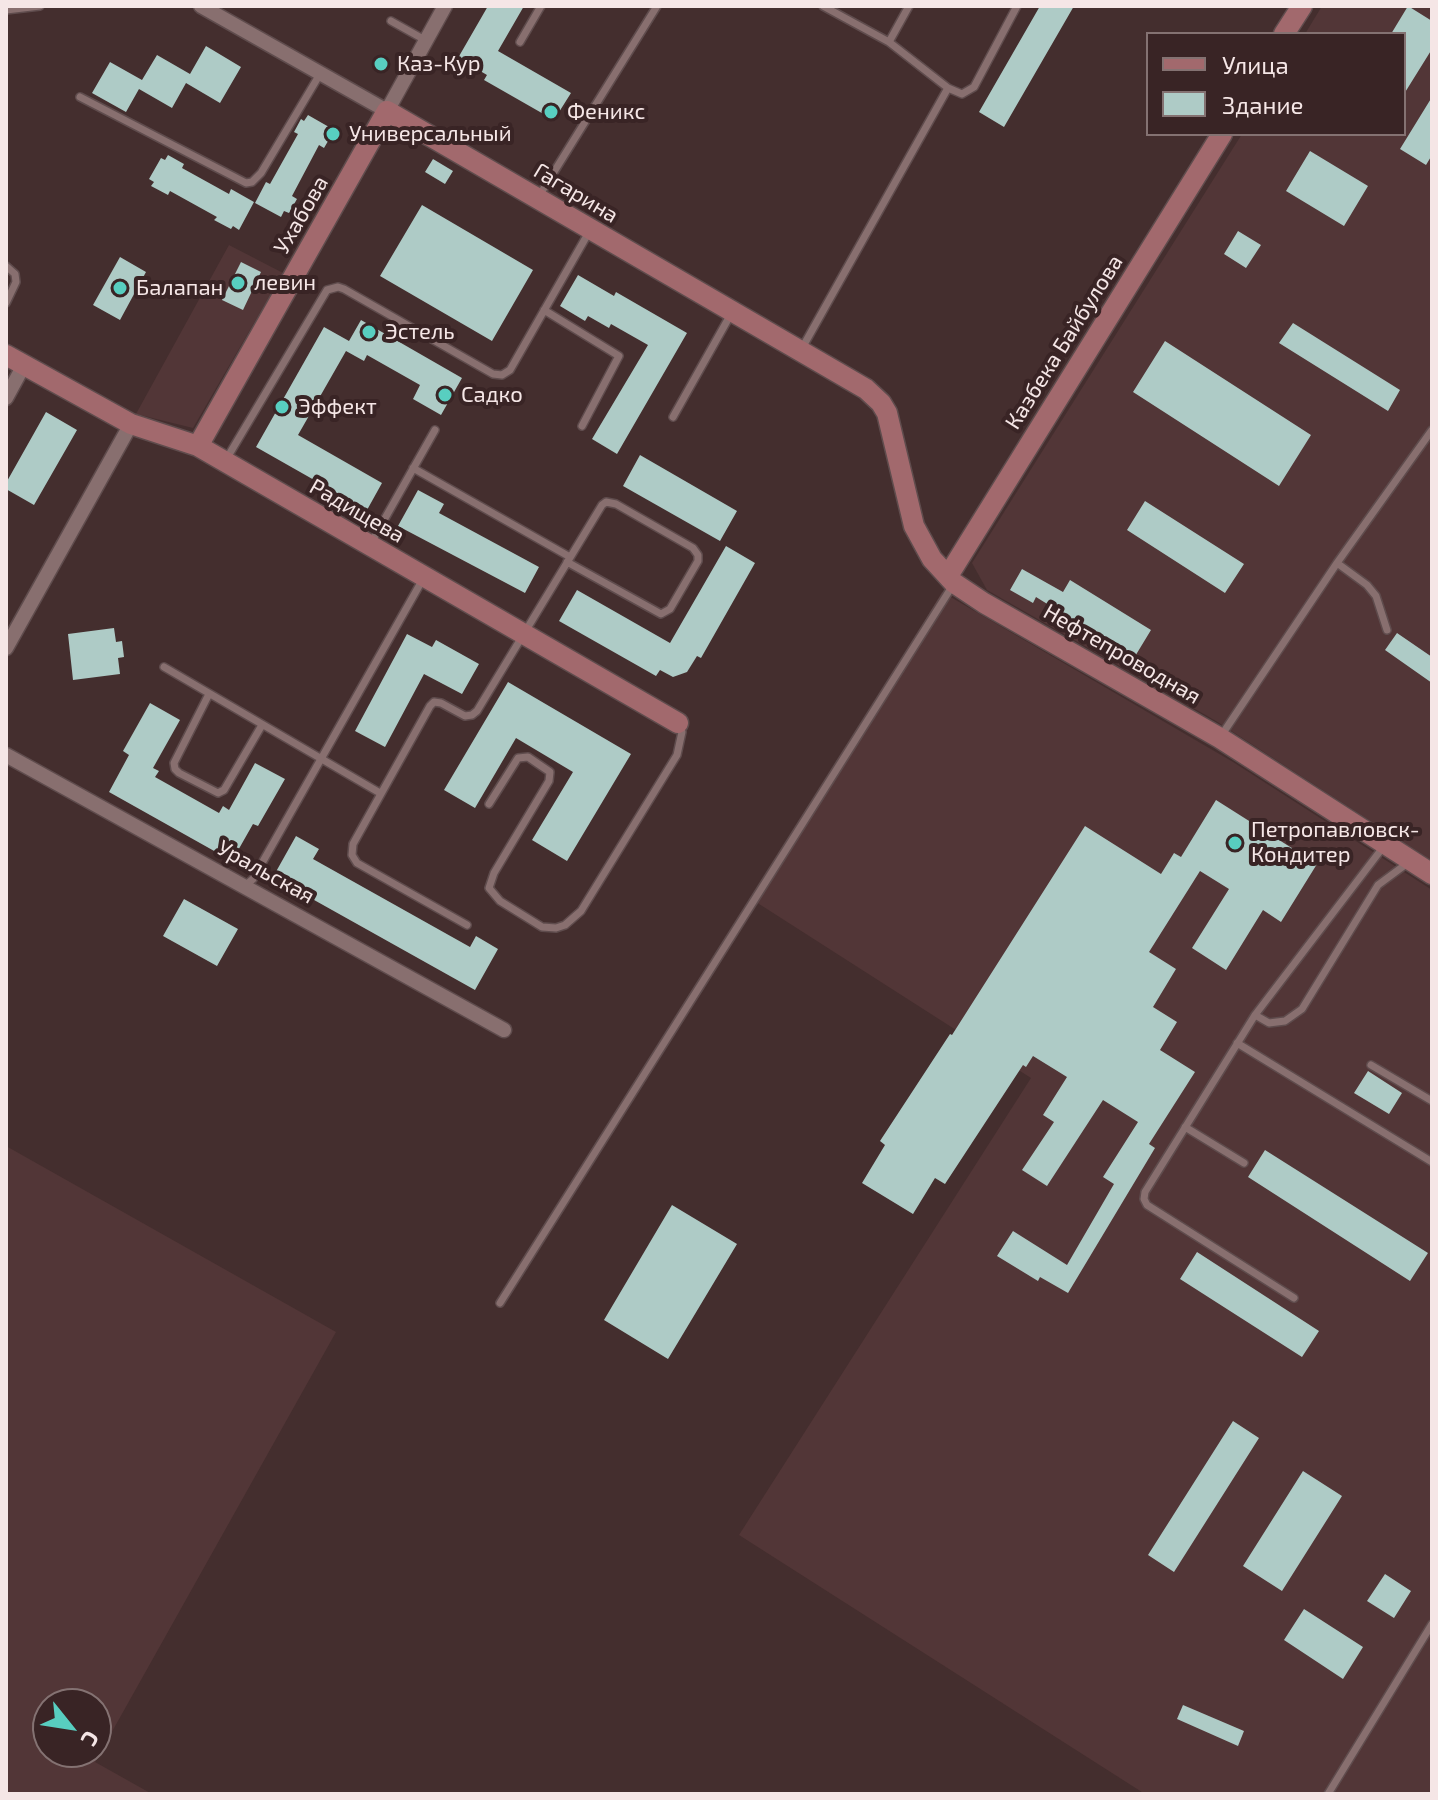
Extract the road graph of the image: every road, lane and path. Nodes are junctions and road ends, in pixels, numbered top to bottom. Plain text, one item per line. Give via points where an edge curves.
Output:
1 (40, 6) edge
2 (201, 6) edge
3 (445, 6) edge
4 (541, 6) edge
5 (657, 6) edge
6 (823, 6) edge
7 (909, 6) edge
8 (1017, 6) edge
9 (1302, 6) edge
10 (6, 10) edge
11 (391, 21) dead end
12 (1285, 32) edge
13 (425, 40) junction
14 (520, 42) dead end
15 (889, 42) junction
16 (320, 74) junction
17 (948, 88) junction
18 (80, 97) dead end
19 (387, 111) junction
20 (1221, 136) edge
21 (538, 198) junction
22 (590, 230) junction
23 (6, 266) edge
24 (6, 303) edge
25 (544, 310) junction
26 (732, 312) junction
27 (800, 351) junction
28 (15, 360) edge
29 (6, 398) edge
30 (881, 403) joint
31 (673, 417) dead end
32 (131, 424) junction
33 (582, 426) dead end
34 (435, 430) dead end
35 (1432, 430) edge
36 (198, 446) junction
37 (225, 462) junction
38 (413, 468) junction
39 (370, 545) junction
40 (569, 560) junction
41 (1337, 563) junction
42 (424, 577) junction
43 (951, 580) junction
44 (1387, 630) dead end
45 (523, 634) junction
46 (6, 648) edge
47 (164, 667) dead end
48 (209, 694) junction
49 (678, 723) joint
50 (262, 725) junction
51 (1220, 738) junction
52 (6, 755) edge
53 (321, 760) junction
54 (380, 793) junction
55 (489, 804) dead end
56 (1385, 844) junction
57 (1411, 860) junction
58 (1432, 874) edge
59 (246, 885) junction
60 (467, 925) dead end
61 (1255, 1015) junction
62 (504, 1030) dead end
63 (1237, 1043) junction
64 (1371, 1065) dead end
65 (1432, 1101) edge
66 (1185, 1127) junction
67 (1432, 1162) edge
68 (1244, 1163) dead end
69 (1294, 1298) dead end
70 (500, 1303) dead end
71 (1432, 1624) edge
72 (1328, 1794) edge

1 - 10 lane
2 - 16 street, Гагарина
3 - 13 street, Ухабова
4 - 14 lane
5 - 21 lane
6 - 15 lane
7 - 15 lane
8 - 17 lane via 974,87 962,94
9 - 12 street
11 - 13 lane
13 - 19 street, Ухабова
15 - 17 lane
16 - 18 lane via 261,173 246,183
16 - 19 street, Гагарина
17 - 27 lane
19 - 21 street, Гагарина
19 - 36 street, Ухабова
20 - 43 street, Казбека Байбулова
21 - 22 street, Гагарина
22 - 25 lane
22 - 26 street, Гагарина
23 - 24 lane via 16,282
25 - 33 lane via 619,356
25 - 37 lane via 510,370 497,375 332,287
26 - 27 street, Гагарина
26 - 31 lane
27 - 30 street, Гагарина
28 - 29 street
28 - 32 street, Радищева
30 - 43 street, Нефтепроводная via 914,526
32 - 36 street, Радищева
32 - 46 street
34 - 38 lane
35 - 41 lane
36 - 37 street, Радищева
37 - 39 street, Радищева
38 - 39 lane
38 - 40 lane
39 - 42 street, Радищева
40 - 40 lane via 661,614 670,609 698,555 606,502
40 - 45 lane
41 - 44 lane via 1376,596
41 - 51 lane
42 - 45 street, Радищева
42 - 53 lane
43 - 51 street, Нефтепроводная
43 - 70 lane
45 - 49 street, Радищева
45 - 54 lane via 472,715 434,702 430,706
47 - 48 lane
48 - 50 lane
48 - 50 lane via 174,763 179,773 218,793 224,790
49 - 55 lane via 682,732 677,755 581,911 565,925 542,927 489,888 550,772 528,757 518,758
50 - 53 lane
51 - 56 street, Нефтепроводная
52 - 59 street, Уральская
53 - 54 lane
53 - 59 lane
54 - 60 lane via 353,844 354,859
56 - 57 street, Нефтепроводная
56 - 61 lane
57 - 58 street, Нефтепроводная
57 - 61 lane via 1378,885 1302,1009 1285,1021 1269,1023
59 - 62 street, Уральская
61 - 63 lane
63 - 66 lane
63 - 67 lane
64 - 65 lane
66 - 68 lane
66 - 69 lane via 1145,1192 1147,1205
71 - 72 lane

